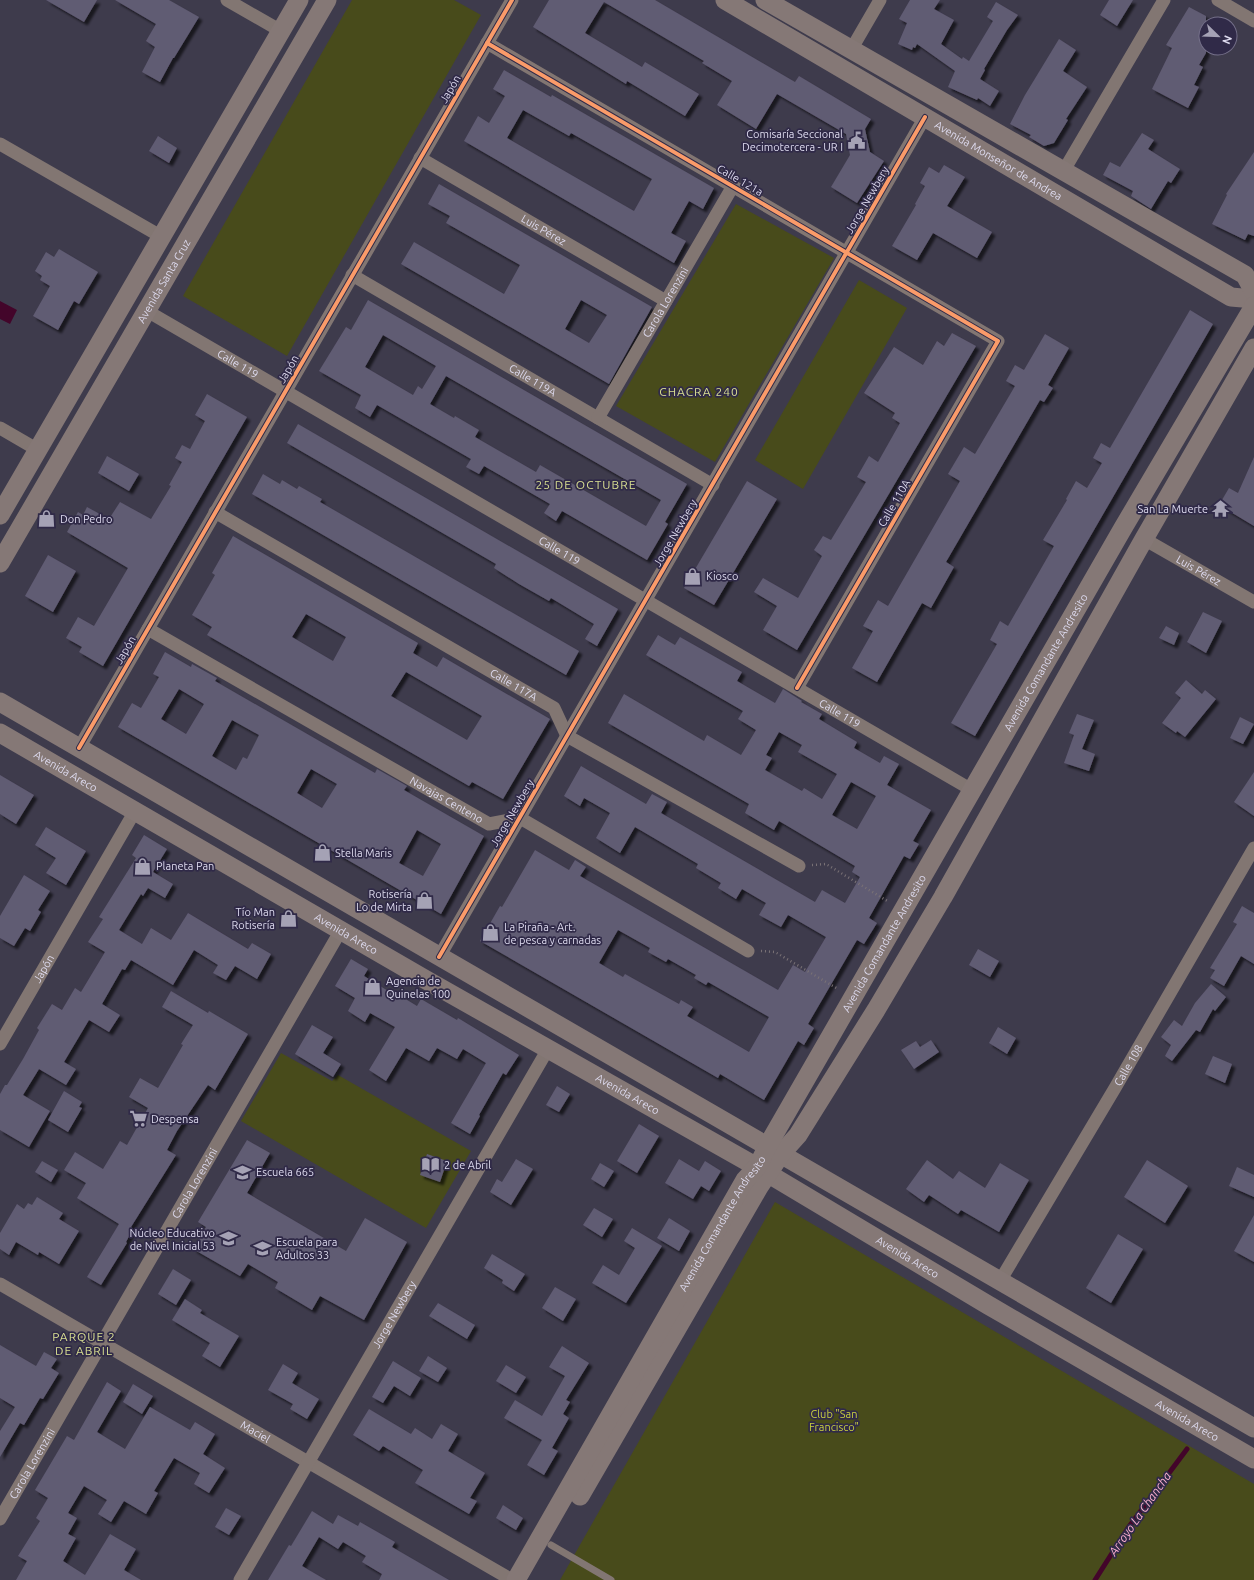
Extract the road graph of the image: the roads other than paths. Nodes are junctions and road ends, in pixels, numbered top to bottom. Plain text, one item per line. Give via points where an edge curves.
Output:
1 (227, 0) edge
2 (300, 0) edge
3 (327, 0) edge
4 (512, 0) edge
5 (725, 0) edge
6 (765, 0) edge
7 (880, 0) edge
8 (1164, 0) edge
9 (1218, 0) edge
10 (1254, 21) edge
11 (281, 31) junction
12 (487, 43) junction
13 (851, 50) junction
14 (925, 117) junction
15 (0, 144) edge
16 (420, 158) junction
17 (1063, 172) junction
18 (733, 186) junction
19 (162, 237) junction
20 (847, 253) junction
21 (352, 275) junction
22 (1254, 292) edge
23 (1254, 299) edge
24 (666, 301) junction
25 (1254, 306) edge
26 (147, 310) junction
27 (984, 332) joint
28 (1254, 348) edge
29 (285, 391) junction
30 (598, 418) junction
31 (0, 428) edge
32 (38, 450) junction
33 (713, 485) junction
34 (216, 512) junction
35 (0, 515) edge
36 (1144, 540) junction
37 (0, 563) edge
38 (646, 601) junction
39 (1254, 602) edge
40 (148, 629) junction
41 (797, 688) junction
42 (0, 702) edge
43 (0, 733) edge
44 (567, 736) junction
45 (79, 748) junction
46 (972, 790) junction
47 (135, 811) junction
48 (520, 818) junction
49 (1254, 848) edge
50 (799, 866) road end
51 (341, 930) junction
52 (748, 951) road end
53 (439, 956) junction
54 (0, 1044) edge
55 (548, 1049) junction
56 (774, 1150) junction
57 (762, 1170) junction
58 (1000, 1281) junction
59 (0, 1284) edge
60 (102, 1343) junction
61 (1254, 1428) edge
62 (1254, 1459) edge
63 (309, 1461) junction
64 (0, 1519) edge
65 (551, 1545) junction
66 (240, 1580) edge
67 (512, 1580) edge
68 (516, 1580) edge
69 (531, 1580) edge
70 (612, 1580) edge

1 - 11 street
2 - 11 main road
3 - 26 main road, Avenida Santa Cruz
4 - 12 street, Japón
5 - 14 main road, Avenida Monseñor de Andrea
6 - 13 main road, Avenida Monseñor de Andrea
7 - 13 street
8 - 17 street
9 - 10 street
11 - 19 main road
12 - 16 street, Japón
12 - 18 street, Calle 121a
13 - 17 main road, Avenida Monseñor de Andrea
14 - 20 street, Jorge Newbery
14 - 23 main road, Avenida Monseñor de Andrea via 1231,297
15 - 19 street
16 - 21 street, Japón
16 - 24 street, Luis Pérez
17 - 22 main road, Avenida Monseñor de Andrea via 1244,275
18 - 20 street, Calle 121a
18 - 24 street, Carola Lorenzini
19 - 32 main road
20 - 27 street, Calle 121a
20 - 33 street, Jorge Newbery
21 - 29 street, Japón
21 - 30 street, Calle 119A
24 - 30 street, Carola Lorenzini
25 - 46 main road, Avenida Comandante Andresito
26 - 29 street, Calle 119
26 - 37 main road, Avenida Santa Cruz
27 - 41 street, Calle 110A via 998,341
28 - 36 main road, Avenida Comandante Andresito
29 - 34 street, Japón
29 - 38 street, Calle 119
30 - 33 street, Calle 119A
31 - 32 street
32 - 35 main road
33 - 38 street, Jorge Newbery
34 - 40 street, Japón
34 - 44 street, Calle 117A via 554,708
36 - 39 street, Luis Pérez
36 - 56 main road, Avenida Comandante Andresito via 943,897 876,1010 798,1135
38 - 41 street, Calle 119
38 - 44 street, Jorge Newbery
40 - 45 street, Japón
40 - 48 street, Navajas Centeno via 488,824
41 - 46 street, Calle 119
42 - 45 main road
43 - 47 main road, Avenida Areco
44 - 48 street, Jorge Newbery
44 - 50 street
45 - 53 main road
46 - 56 main road, Avenida Comandante Andresito via 852,998
47 - 51 main road, Avenida Areco
47 - 54 street, Japón
48 - 52 street
48 - 53 street, Jorge Newbery
49 - 58 street, Calle 108
51 - 55 main road, Avenida Areco
51 - 60 street, Carola Lorenzini
53 - 56 main road
55 - 57 main road, Avenida Areco
55 - 63 street, Jorge Newbery
56 - 57 main road, Avenida Comandante Andresito
56 - 58 main road
57 - 62 main road, Avenida Areco
57 - 65 main road, Avenida Comandante Andresito
57 - 68 main road, Avenida Comandante Andresito via 745,1180
58 - 61 main road
59 - 60 street, Maciel
60 - 63 street, Maciel
60 - 64 street, Carola Lorenzini
63 - 66 street, Jorge Newbery
63 - 67 street, Maciel
65 - 69 main road, Avenida Comandante Andresito
65 - 70 lane

